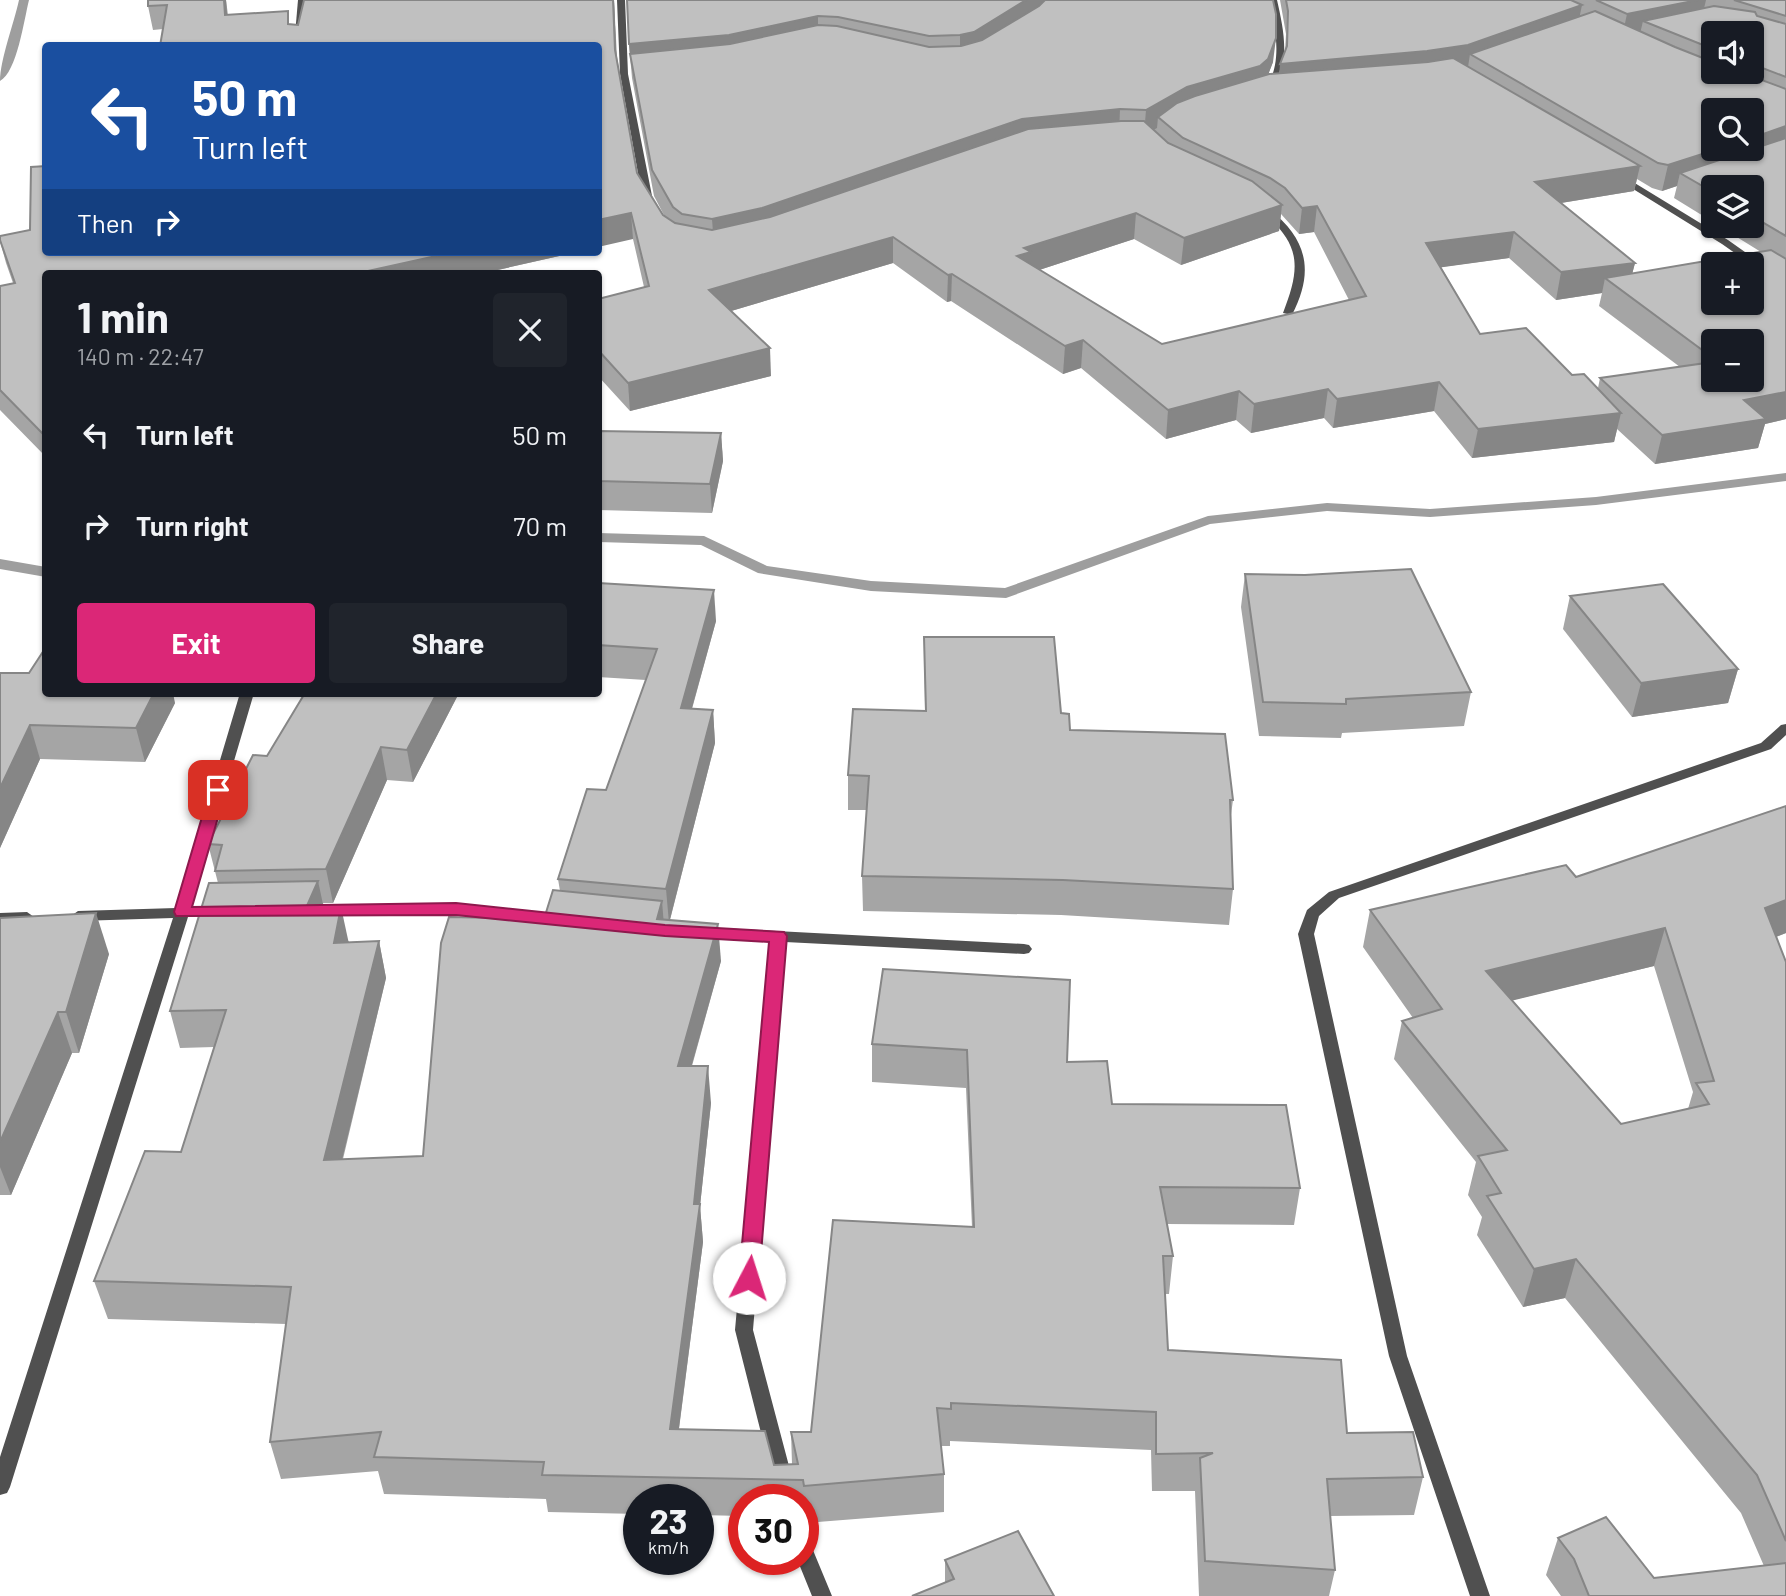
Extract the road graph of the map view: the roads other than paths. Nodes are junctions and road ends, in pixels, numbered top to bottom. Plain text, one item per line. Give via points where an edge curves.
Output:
1 (302, 0) edge
2 (621, 0) edge
3 (1273, 0) edge
4 (298, 42) edge
5 (637, 73) edge
6 (624, 74) junction
7 (1278, 93) edge
8 (1613, 173) edge
9 (1670, 194) dead end
10 (1657, 198) junction
11 (652, 207) edge
12 (1262, 207) edge
13 (1786, 286) edge
14 (1288, 313) edge
15 (246, 697) edge
16 (1786, 729) edge
17 (238, 910) edge
18 (306, 910) edge
19 (182, 912) junction
20 (65, 916) edge
21 (39, 917) edge
22 (0, 918) edge
23 (573, 921) edge
24 (690, 932) edge
25 (778, 936) junction
26 (1024, 949) dead end
27 (784, 1484) edge
28 (0, 1487) edge
29 (814, 1575) edge
30 (822, 1596) edge
31 (1480, 1596) edge

1 - 4 street
2 - 6 street
3 - 7 street via 1278,70 1275,83 1264,94
5 - 6 street
6 - 11 street via 646,197
8 - 10 street
9 - 10 street
10 - 13 street
12 - 14 street via 1284,223 1296,239 1301,257 1298,290
15 - 19 street
16 - 31 street via 1766,746 1334,895 1312,914 1306,934 1398,1356
17 - 19 street
18 - 23 street via 456,909
19 - 20 street
19 - 28 street
21 - 22 street
24 - 25 street
25 - 26 street
25 - 27 street via 744,1330
29 - 30 street

